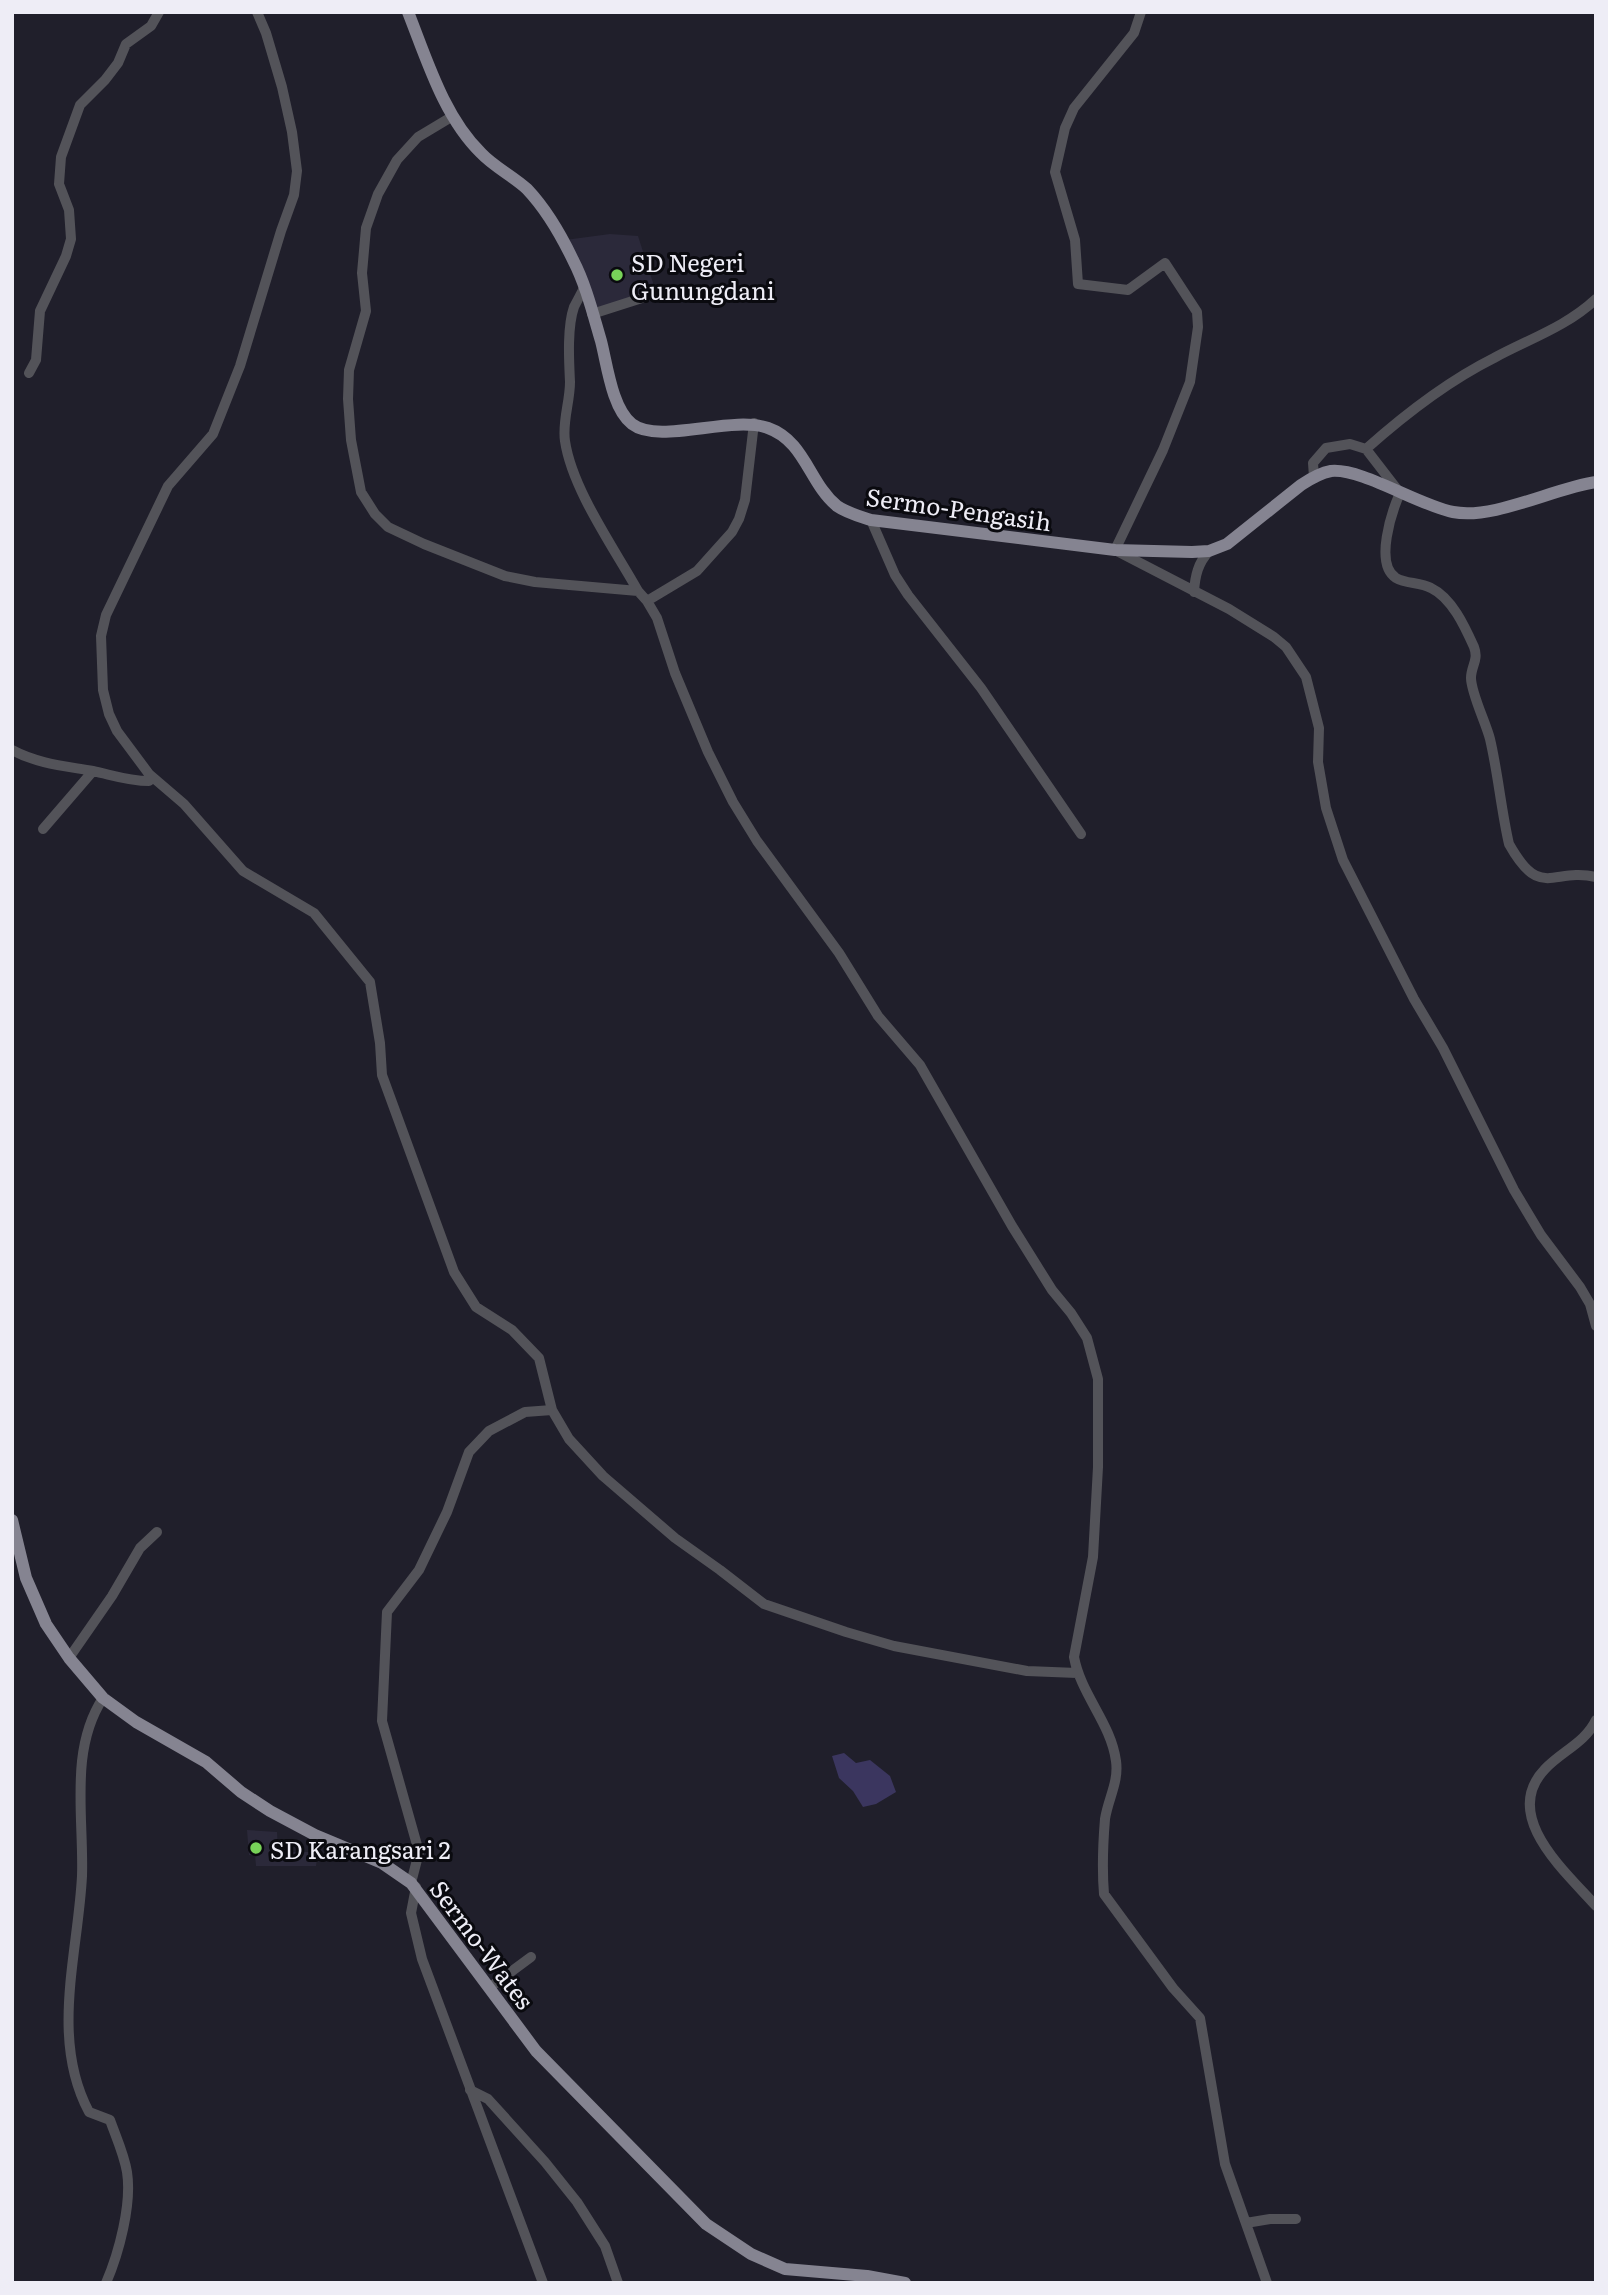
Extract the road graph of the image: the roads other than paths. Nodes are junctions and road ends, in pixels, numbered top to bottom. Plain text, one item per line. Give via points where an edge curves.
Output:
1 (159, 12) edge
2 (257, 12) edge
3 (408, 12) edge
4 (1141, 12) edge
5 (453, 116) junction
6 (584, 288) junction
7 (642, 298) dead end
8 (1596, 299) edge
9 (592, 314) junction
10 (29, 373) dead end
11 (754, 423) junction
12 (1366, 449) junction
13 (1314, 477) junction
14 (1596, 482) edge
15 (1400, 493) junction
16 (871, 520) junction
17 (1115, 550) junction
18 (1209, 551) junction
19 (638, 591) junction
20 (1194, 592) junction
21 (647, 601) junction
22 (12, 750) edge
23 (93, 771) junction
24 (149, 774) junction
25 (43, 829) dead end
26 (1081, 834) dead end
27 (1596, 877) edge
28 (1596, 1326) edge
29 (552, 1410) junction
30 (12, 1520) edge
31 (157, 1532) dead end
32 (69, 1658) junction
33 (1077, 1673) junction
34 (103, 1698) junction
35 (1596, 1720) edge
36 (413, 1885) junction
37 (1596, 1906) edge
38 (531, 1957) dead end
39 (489, 1988) junction
40 (470, 2090) junction
41 (1297, 2220) dead end
42 (1246, 2223) junction
43 (106, 2283) edge
44 (543, 2283) edge
45 (618, 2283) edge
46 (905, 2283) edge
47 (1267, 2283) edge

1 - 10 street via 151,26 126,44 105,80 80,105 61,157 59,184 69,210 71,239 40,311 36,360
2 - 24 street via 292,132 297,171 294,195 240,366 213,434 168,486 106,615 101,636 103,690 109,713
3 - 5 main road, Sermo-Pengasih
4 - 17 street via 1134,33 1074,108 1055,172 1075,240 1078,284 1128,290 1165,263 1197,312 1190,382
5 - 6 main road, Sermo-Pengasih via 481,154 533,198 574,261
5 - 19 street via 418,137 397,160 366,228 362,272 366,311 349,370 348,399 361,492 388,527 505,576
6 - 9 main road, Sermo-Pengasih
6 - 19 street via 573,309 565,443 586,498
7 - 9 street
8 - 12 street via 1580,314 1491,359 1432,397
9 - 11 main road, Sermo-Pengasih via 616,399 633,425 675,430
11 - 16 main road, Sermo-Pengasih via 793,442 836,505
11 - 21 street via 745,500 732,532 698,571
12 - 13 street via 1350,444 1326,448 1313,463
12 - 15 street
13 - 15 main road via 1342,472
13 - 18 main road, Sermo-Pengasih via 1227,544
14 - 15 main road via 1479,512 1437,508
15 - 27 street via 1385,549 1387,567 1397,579 1433,589 1448,602 1476,652 1471,679 1490,741 1509,844 1540,878
16 - 17 main road, Sermo-Pengasih
16 - 26 street via 908,595 981,688
17 - 18 main road, Sermo-Pengasih
17 - 20 street
18 - 20 street via 1200,560
19 - 21 street
20 - 28 street via 1274,637 1306,677 1319,728 1318,762 1326,808 1343,860 1514,1190 1580,1287
21 - 33 street via 733,802 878,1016 920,1065 1012,1226 1087,1338 1098,1379 1097,1467 1093,1557 1074,1657
22 - 23 street via 46,764
23 - 24 street via 142,781 149,781
23 - 25 street
24 - 29 street via 184,804 243,871 314,913 369,982 382,1076 454,1272 476,1307 512,1330 538,1358
29 - 33 street via 569,1439 603,1476 675,1538 764,1604 894,1646 1027,1671
29 - 36 street via 525,1412 489,1431 469,1452 419,1570 387,1612 382,1721 419,1852
30 - 32 main road, Sermo-Wates via 36,1603
31 - 32 street via 140,1548
32 - 34 main road, Sermo-Wates
33 - 42 street via 1109,1732 1116,1763 1117,1776 1105,1818 1104,1894 1200,2018 1225,2164
34 - 36 main road, Sermo-Wates via 206,1762 270,1811 382,1863
34 - 43 street via 86,1734 82,1875 68,2011 78,2090 89,2112 110,2120 127,2175 125,2219 117,2259
35 - 37 street via 1590,1732 1534,1783 1530,1807 1541,1840
36 - 39 main road, Sermo-Wates
36 - 40 street via 411,1913 422,1959
38 - 39 street
39 - 46 main road, Sermo-Wates via 553,2069 706,2224 751,2254 785,2269
40 - 44 street
40 - 45 street via 496,2106 577,2202 605,2246
41 - 42 street
42 - 47 street

